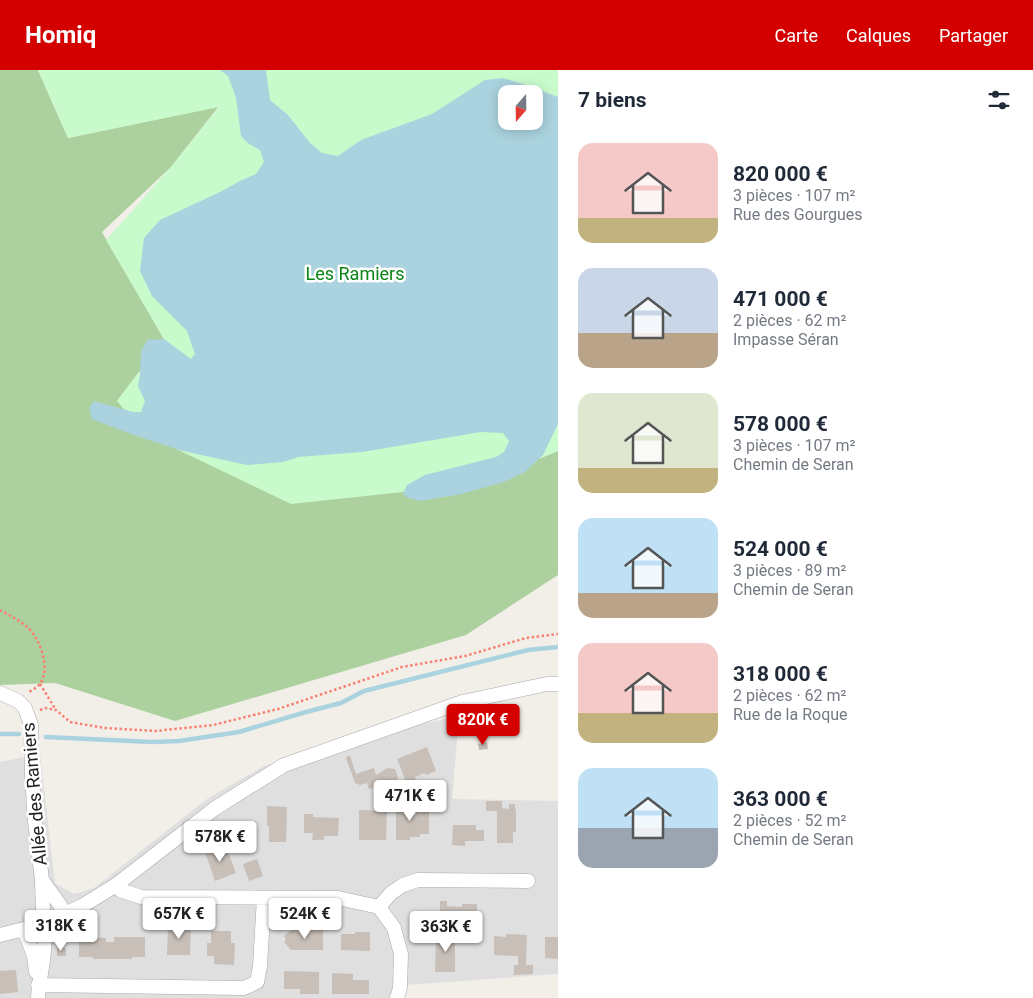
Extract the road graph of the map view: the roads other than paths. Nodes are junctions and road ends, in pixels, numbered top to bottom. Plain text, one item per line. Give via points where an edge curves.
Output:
1 (558, 684) edge
2 (0, 693) edge
3 (42, 880) junction
4 (528, 880) dead end
5 (116, 885) junction
6 (264, 898) junction
7 (380, 907) junction
8 (64, 914) junction
9 (44, 922) junction
10 (24, 930) junction
11 (0, 936) edge
12 (38, 992) edge
13 (397, 998) edge

1 - 5 street via 462,702 284,765 214,809
2 - 3 street, Allée des Ramiers via 18,701 31,725 35,822
3 - 8 street, Allée des Ramiers
3 - 9 street, Allée des Ramiers
4 - 7 street via 418,880 391,893
5 - 6 street via 120,890 141,896
5 - 8 street
6 - 7 street via 338,898
6 - 12 street via 257,982 244,988
7 - 13 street via 394,928 401,954
8 - 9 street
9 - 10 street
9 - 12 street, Allée des Ramiers
10 - 11 street
10 - 12 street via 34,956

